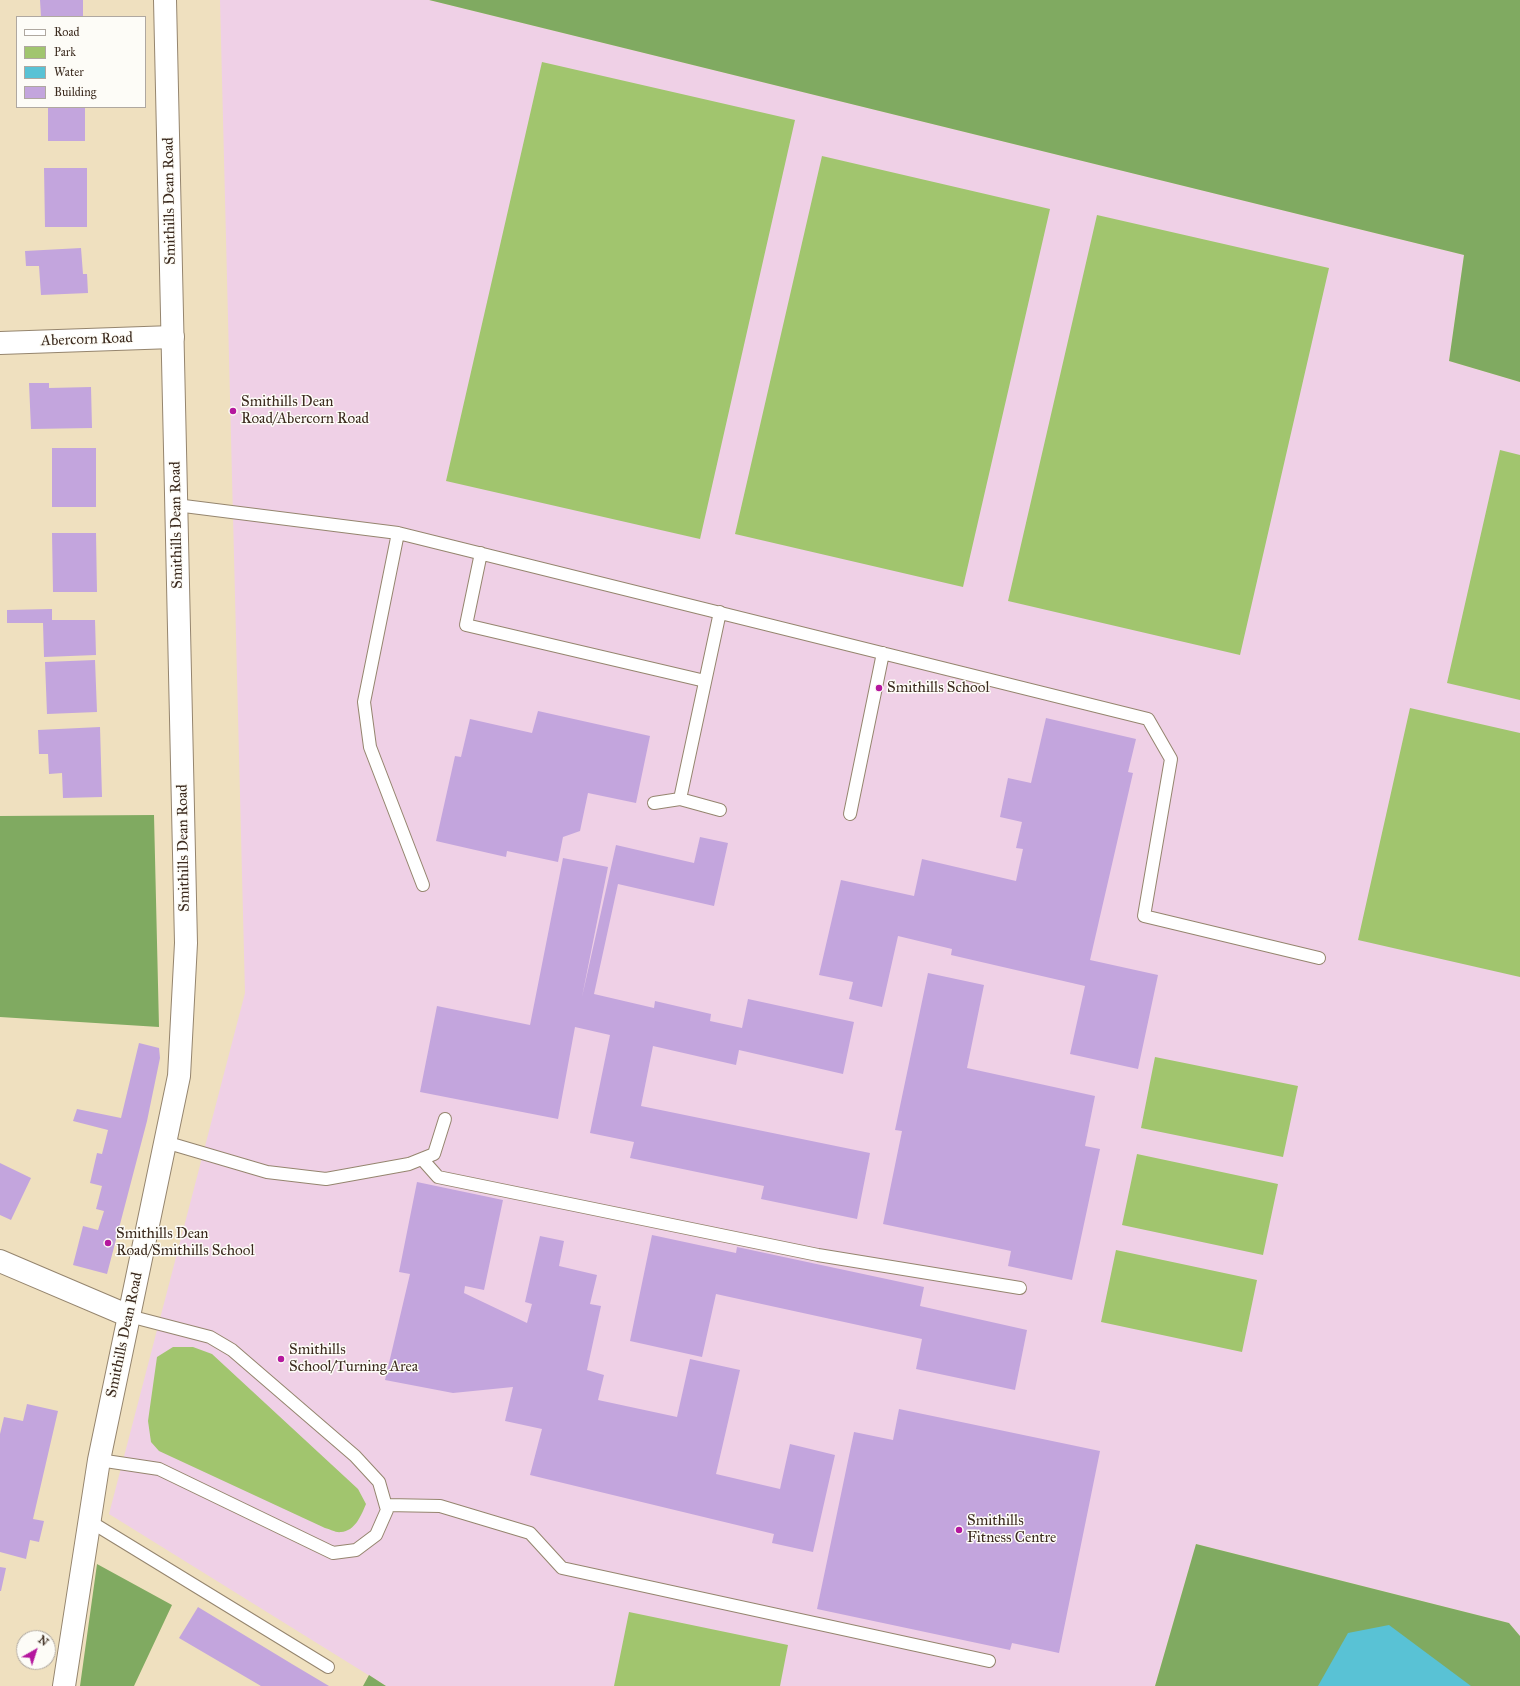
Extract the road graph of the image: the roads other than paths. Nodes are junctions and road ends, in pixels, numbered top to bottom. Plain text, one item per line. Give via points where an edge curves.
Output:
1 (165, 0) edge
2 (173, 337) junction
3 (0, 343) edge
4 (176, 505) junction
5 (398, 533) junction
6 (481, 553) junction
7 (720, 612) junction
8 (883, 653) junction
9 (705, 681) junction
10 (680, 799) junction
11 (654, 803) dead end
12 (720, 810) dead end
13 (850, 814) dead end
14 (423, 885) dead end
15 (1319, 958) dead end
16 (446, 1119) dead end
17 (165, 1142) junction
18 (422, 1159) junction
19 (0, 1261) edge
20 (1020, 1288) dead end
21 (130, 1316) junction
22 (99, 1460) junction
23 (386, 1504) junction
24 (91, 1522) junction
25 (990, 1661) dead end
26 (328, 1667) dead end
27 (64, 1686) edge

1 - 2 street, Smithills Dean Road
2 - 3 street, Abercorn Road
2 - 4 street, Smithills Dean Road
4 - 5 lane
4 - 17 street, Smithills Dean Road via 186,942 179,1076
5 - 6 lane
5 - 14 lane via 364,702 370,747
6 - 7 lane
6 - 9 lane via 466,625
7 - 8 lane
7 - 9 lane
8 - 13 lane
8 - 15 lane via 1148,719 1171,759 1144,916
9 - 10 lane
10 - 11 lane
10 - 12 lane
16 - 18 lane via 434,1154
17 - 18 lane via 267,1172 326,1179 409,1164
17 - 21 street, Smithills Dean Road
18 - 20 lane via 438,1177 818,1255
19 - 21 street
21 - 22 street, Smithills Dean Road
21 - 23 lane via 210,1337 232,1350 355,1456 379,1482
22 - 23 lane via 159,1469 333,1553 356,1550 376,1535 387,1510
22 - 24 street, Smithills Dean Road
23 - 25 lane via 440,1506 530,1533 562,1568
24 - 26 lane
24 - 27 street, Smithills Dean Road

